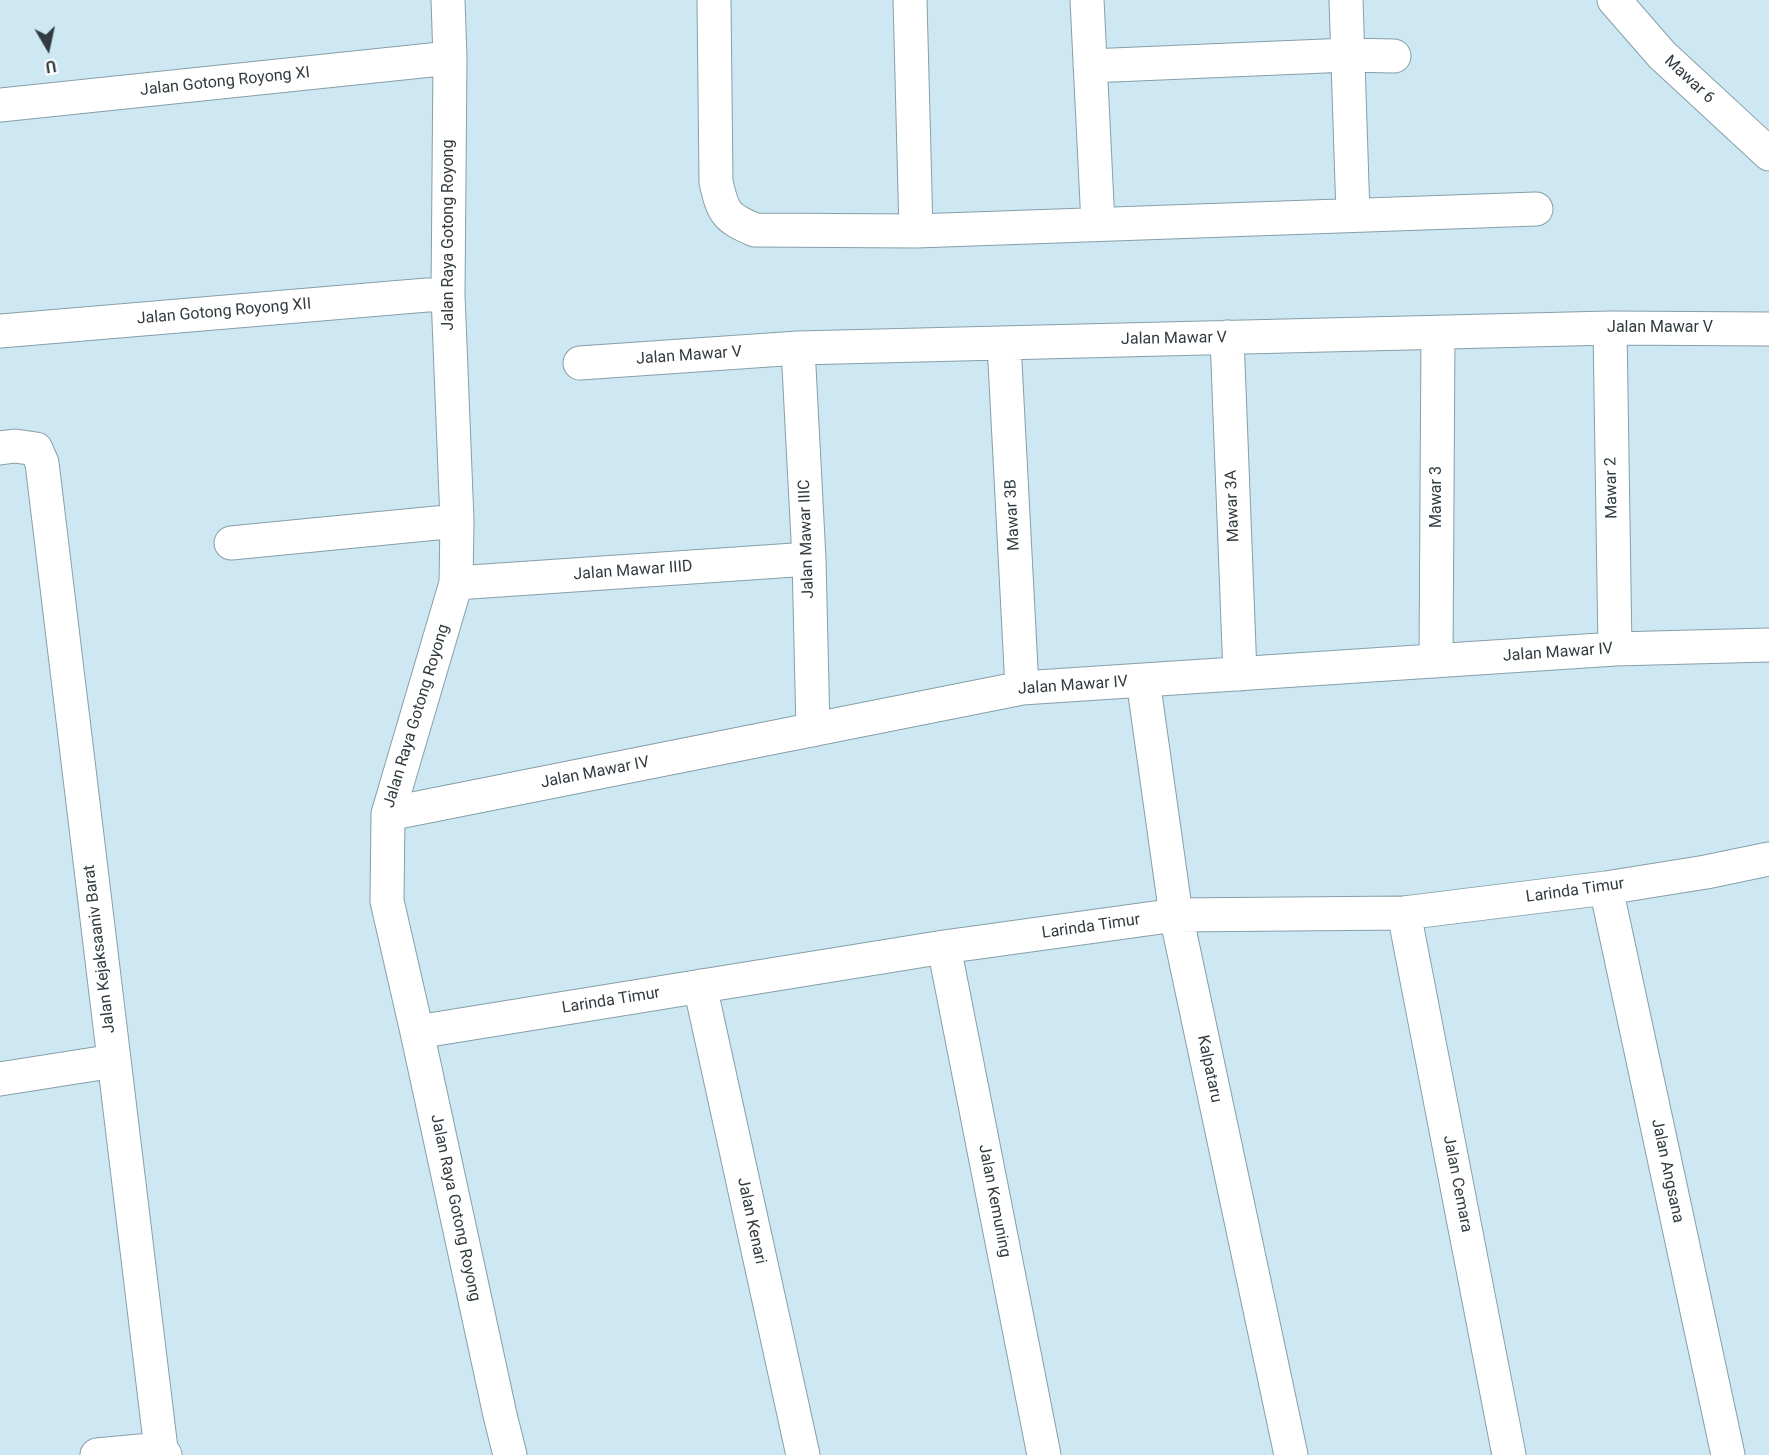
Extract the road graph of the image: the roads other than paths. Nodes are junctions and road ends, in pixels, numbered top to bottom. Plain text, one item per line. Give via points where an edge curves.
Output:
1 (448, 0) edge
2 (714, 0) edge
3 (910, 0) edge
4 (1087, 0) edge
5 (1346, 0) edge
6 (1614, 0) edge
7 (1348, 55) junction
8 (1394, 56) dead end
9 (450, 58) junction
10 (1090, 66) junction
11 (0, 105) edge
12 (1769, 154) edge
13 (1536, 209) dead end
14 (1353, 215) junction
15 (1098, 224) junction
16 (916, 231) junction
17 (448, 295) junction
18 (1610, 328) junction
19 (1769, 329) edge
20 (0, 331) edge
21 (1438, 333) junction
22 (1227, 338) junction
23 (1004, 342) junction
24 (798, 348) junction
25 (580, 363) dead end
26 (0, 448) edge
27 (457, 521) junction
28 (231, 543) dead end
29 (809, 559) junction
30 (456, 583) junction
31 (1769, 645) edge
32 (1615, 649) junction
33 (1436, 661) junction
34 (1240, 674) junction
35 (1143, 680) junction
36 (1022, 688) junction
37 (813, 730) junction
38 (388, 814) junction
39 (1769, 859) edge
40 (1606, 888) junction
41 (1404, 913) junction
42 (1176, 915) junction
43 (944, 947) junction
44 (700, 986) junction
45 (417, 1032) junction
46 (114, 1061) junction
47 (0, 1079) edge
48 (163, 1452) edge
49 (97, 1455) edge
50 (510, 1455) edge
51 (803, 1455) edge
52 (1044, 1455) edge
53 (1291, 1455) edge
54 (1509, 1455) edge
55 (1728, 1455) edge

1 - 9 street, Jalan Raya Gotong Royong
2 - 16 street via 716,182 721,206 736,222 755,230
3 - 16 street
4 - 10 street
5 - 7 street
6 - 12 street, Mawar 6 via 1662,55
7 - 8 street
7 - 10 street
7 - 14 street
9 - 11 street, Jalan Gotong Royong XI
9 - 17 street, Jalan Raya Gotong Royong
10 - 15 street
13 - 14 street
14 - 15 street
15 - 16 street
17 - 20 street, Jalan Gotong Royong XII
17 - 27 street, Jalan Raya Gotong Royong
18 - 19 street, Jalan Mawar V
18 - 21 street, Jalan Mawar V
18 - 32 street, Mawar 2
21 - 22 street, Jalan Mawar V
21 - 33 street, Mawar 3
22 - 23 street, Jalan Mawar V
22 - 34 street, Mawar 3A
23 - 24 street, Jalan Mawar V
23 - 36 street, Mawar 3B
24 - 25 street, Jalan Mawar V
24 - 29 street, Jalan Mawar IIIC
26 - 46 street, Jalan Kejaksaaniv Barat via 36,449 42,463
27 - 28 street
27 - 30 street, Jalan Raya Gotong Royong
29 - 30 street, Jalan Mawar IIID
29 - 37 street, Jalan Mawar IIIC
30 - 38 street, Jalan Raya Gotong Royong
31 - 32 street, Jalan Mawar IV
32 - 33 street, Jalan Mawar IV
33 - 34 street, Jalan Mawar IV
34 - 35 street, Jalan Mawar IV
35 - 36 street, Jalan Mawar IV
35 - 42 street, Kalpataru
36 - 37 street, Jalan Mawar IV
37 - 38 street, Jalan Mawar IV
38 - 45 street, Jalan Raya Gotong Royong via 387,900
39 - 40 street, Larinda Timur
40 - 41 street, Larinda Timur
40 - 55 street, Jalan Angsana
41 - 42 street, Larinda Timur
41 - 54 street, Jalan Cemara
42 - 43 street, Larinda Timur
42 - 53 street, Kalpataru
43 - 44 street, Larinda Timur
43 - 52 street, Jalan Kemuning
44 - 45 street, Larinda Timur
44 - 51 street, Jalan Kenari
45 - 50 street, Jalan Raya Gotong Royong
46 - 47 street
46 - 48 street, Jalan Kejaksaaniv Barat
48 - 49 street

